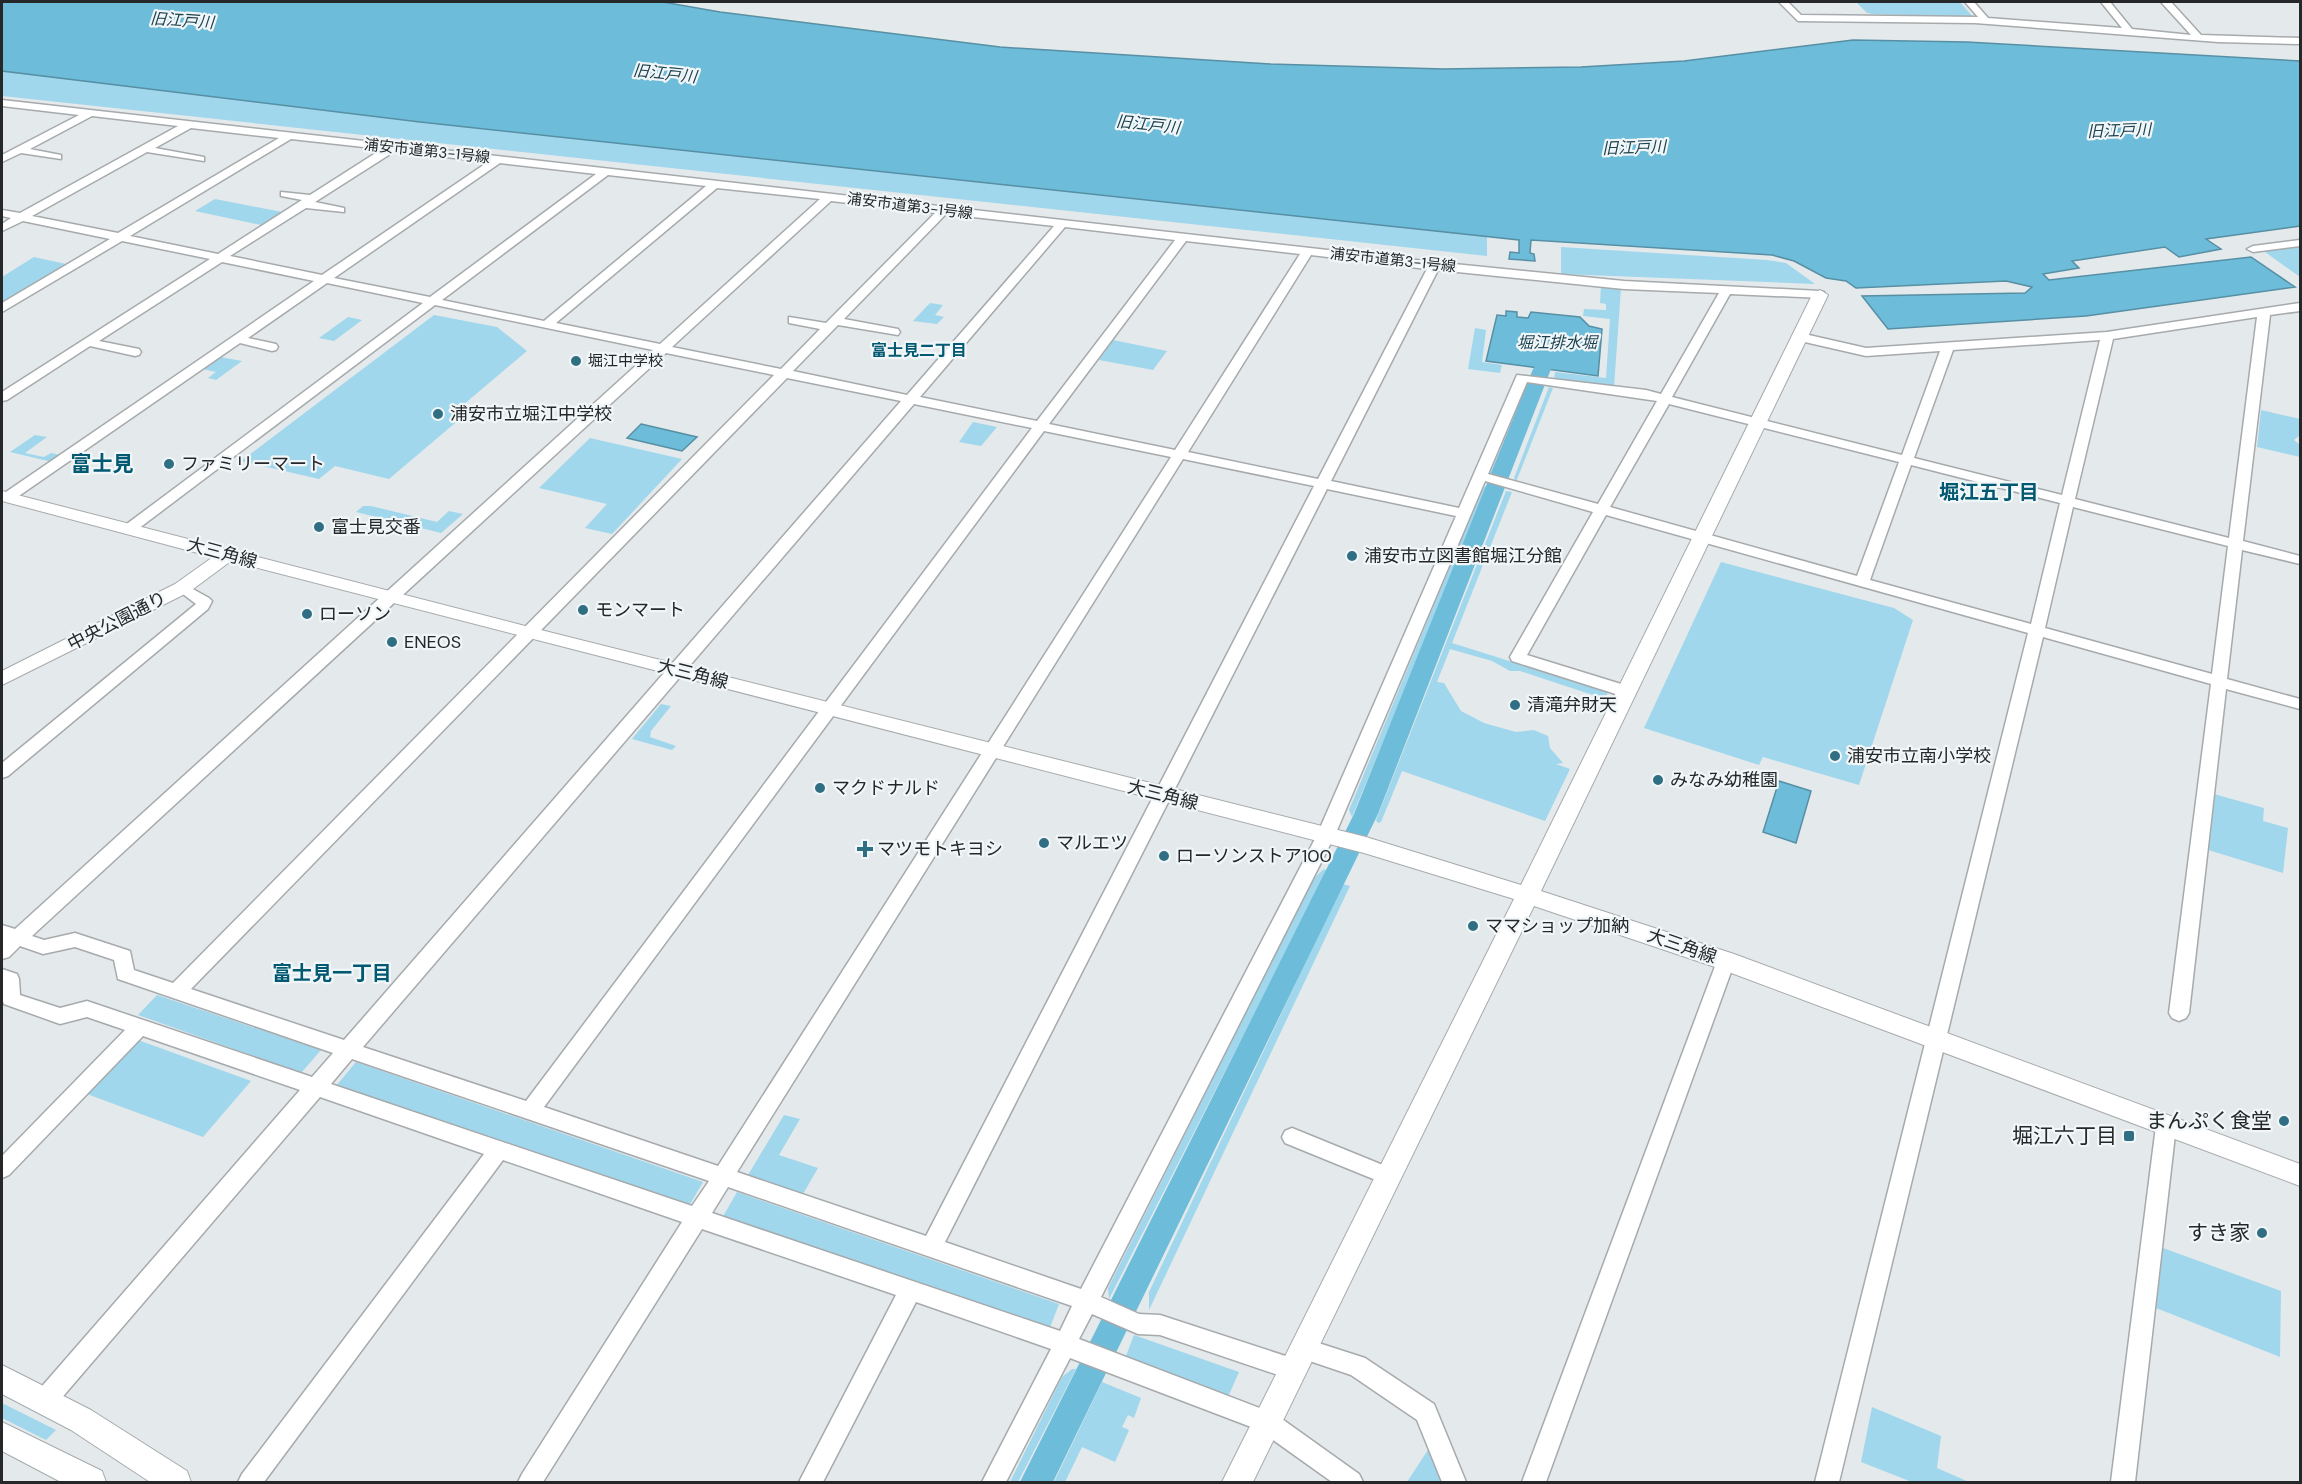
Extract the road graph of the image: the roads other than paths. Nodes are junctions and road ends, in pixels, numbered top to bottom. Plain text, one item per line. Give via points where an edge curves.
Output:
1 (1784, 2) edge
2 (1970, 2) edge
3 (2106, 2) edge
4 (2166, 2) edge
5 (1986, 21) junction
6 (2130, 32) junction
7 (2197, 36) junction
8 (2301, 41) edge
9 (2, 103) edge
10 (90, 113) junction
11 (190, 124) junction
12 (290, 136) junction
13 (392, 148) junction
14 (146, 149) junction
15 (19, 150) junction
16 (57, 157) dead end
17 (2, 159) edge
18 (201, 159) dead end
19 (499, 159) junction
20 (605, 172) junction
21 (715, 184) junction
22 (285, 194) dead end
23 (829, 197) junction
24 (309, 201) junction
25 (340, 210) dead end
26 (945, 210) junction
27 (2, 213) edge
28 (21, 217) junction
29 (1063, 223) junction
30 (2, 228) edge
31 (118, 237) junction
32 (1184, 238) junction
33 (2301, 243) edge
34 (2253, 249) dead end
35 (1308, 251) junction
36 (219, 258) junction
37 (1434, 266) junction
38 (323, 279) junction
39 (1726, 291) junction
40 (1820, 295) joint
41 (432, 302) junction
42 (2301, 307) edge
43 (2, 308) edge
44 (2264, 312) junction
45 (793, 320) dead end
46 (833, 324) junction
47 (546, 325) junction
48 (894, 332) dead end
49 (2107, 336) junction
50 (1800, 337) junction
51 (237, 339) junction
52 (87, 342) junction
53 (1948, 346) junction
54 (272, 347) dead end
55 (662, 349) junction
56 (135, 352) dead end
57 (785, 373) junction
58 (2, 397) edge
59 (1665, 399) junction
60 (910, 400) junction
61 (1758, 423) junction
62 (1041, 426) junction
63 (1179, 454) junction
64 (1905, 460) junction
65 (1480, 476) junction
66 (1323, 484) junction
67 (5, 497) edge
68 (2068, 501) junction
69 (1602, 509) junction
70 (1464, 513) junction
71 (129, 529) junction
72 (1701, 537) junction
73 (2236, 544) junction
74 (227, 555) junction
75 (2301, 560) edge
76 (1862, 582) junction
77 (182, 588) junction
78 (391, 597) junction
79 (2037, 629) junction
80 (529, 633) junction
81 (676, 669) junction
82 (2, 679) edge
83 (2219, 681) junction
84 (1628, 692) junction
85 (2301, 704) edge
86 (831, 709) junction
87 (994, 752) junction
88 (2, 772) edge
89 (1161, 795) junction
90 (1333, 837) junction
91 (1527, 895) junction
92 (9, 935) edge
93 (2, 952) edge
94 (1726, 961) junction
95 (2, 976) edge
96 (177, 991) junction
97 (2179, 1013) dead end
98 (140, 1027) junction
99 (1934, 1040) junction
100 (347, 1049) junction
101 (316, 1085) junction
102 (530, 1111) junction
103 (2166, 1126) junction
104 (1292, 1137) dead end
105 (499, 1150) junction
106 (2, 1169) edge
107 (2301, 1175) edge
108 (1388, 1176) junction
109 (723, 1178) junction
110 (697, 1218) junction
111 (931, 1248) junction
112 (910, 1291) junction
113 (1093, 1304) junction
114 (1070, 1346) junction
115 (1298, 1359) junction
116 (2, 1379) edge
117 (45, 1400) junction
118 (1267, 1422) junction
119 (2, 1436) edge
120 (91, 1482) edge
121 (176, 1482) edge
122 (250, 1482) edge
123 (530, 1482) edge
124 (811, 1482) edge
125 (994, 1482) edge
126 (1237, 1482) edge
127 (1351, 1482) edge
128 (1454, 1482) edge
129 (1534, 1482) edge
130 (1827, 1482) edge
131 (2123, 1482) edge

1 - 5 street via 1798,18 1861,12
2 - 5 street
3 - 6 street
4 - 7 street
5 - 6 street
6 - 7 street
7 - 8 street
9 - 10 street, 浦安市道第3-1号線
10 - 11 street, 浦安市道第3-1号線
10 - 15 street
11 - 12 street, 浦安市道第3-1号線
11 - 14 street
12 - 13 street, 浦安市道第3-1号線
12 - 31 street
13 - 19 street, 浦安市道第3-1号線
13 - 24 street
14 - 18 street
14 - 28 street
15 - 16 street
15 - 17 street
19 - 20 street, 浦安市道第3-1号線
19 - 38 street
20 - 21 street, 浦安市道第3-1号線
20 - 41 street
21 - 23 street, 浦安市道第3-1号線
21 - 47 street
22 - 24 street
23 - 26 street, 浦安市道第3-1号線
23 - 55 street
24 - 25 street
24 - 36 street
26 - 29 street, 浦安市道第3-1号線
26 - 46 street
27 - 28 street
28 - 30 street
28 - 31 street
29 - 32 street, 浦安市道第3-1号線
29 - 60 street
31 - 36 street
31 - 43 street
32 - 35 street, 浦安市道第3-1号線
32 - 62 street
33 - 34 street
35 - 37 street, 浦安市道第3-1号線
35 - 63 street
36 - 38 street
36 - 52 street
37 - 39 street, 浦安市道第3-1号線
37 - 66 street
38 - 41 street
38 - 51 street
39 - 40 street, 浦安市道第3-1号線
39 - 59 street
40 - 50 street
41 - 47 street
41 - 71 street
42 - 44 street
44 - 49 street
44 - 73 street
45 - 46 street
46 - 48 street
46 - 57 street
47 - 55 street
49 - 53 street
49 - 68 street
50 - 53 street via 1866,352
50 - 61 street
51 - 54 street
51 - 67 street
52 - 56 street
52 - 58 street
53 - 64 street
55 - 57 street
55 - 78 street
57 - 60 street
57 - 80 street
59 - 61 street
59 - 65 street via 1522,378
59 - 69 street
60 - 62 street
60 - 81 street
61 - 64 street
61 - 72 street
62 - 63 street
62 - 86 street
63 - 66 street
63 - 87 street
64 - 68 street
64 - 76 street
65 - 69 street
65 - 70 street
66 - 70 street
66 - 89 street
67 - 71 street, 大三角線
68 - 73 street
68 - 79 street
69 - 72 street
69 - 84 street via 1518,657
70 - 90 street
71 - 74 street, 大三角線
72 - 76 street
72 - 84 street
73 - 75 street
73 - 83 street
74 - 77 street, 中央公園通り
74 - 78 street, 大三角線
76 - 79 street
77 - 82 street, 中央公園通り
77 - 88 street via 204,601 203,606
78 - 80 street, 大三角線
78 - 92 street
79 - 83 street
79 - 99 street
80 - 81 street, 大三角線
80 - 96 street
81 - 86 street, 大三角線
81 - 100 street
83 - 85 street
83 - 97 street
84 - 91 street
86 - 87 street, 大三角線
86 - 102 street
87 - 89 street, 大三角線
87 - 109 street
89 - 90 street, 大三角線
89 - 111 street
90 - 91 street, 大三角線
90 - 113 street
91 - 94 street, 大三角線
91 - 108 street
92 - 93 street
92 - 96 street via 43,947 75,940 123,956 125,974
94 - 99 street, 大三角線
94 - 129 street
95 - 98 street via 10,980 11,999 60,1016 87,1009
96 - 100 street
98 - 101 street
98 - 106 street
99 - 103 street, 大三角線
99 - 130 street
100 - 101 street
100 - 102 street
101 - 105 street
101 - 117 street
102 - 109 street
103 - 107 street, 大三角線
103 - 131 street
104 - 108 street
105 - 110 street
105 - 122 street
108 - 115 street
109 - 110 street
109 - 111 street
110 - 112 street
110 - 123 street
111 - 113 street
112 - 114 street
112 - 124 street
113 - 114 street
113 - 115 street via 1138,1324 1160,1325
114 - 118 street
114 - 125 street
115 - 118 street
115 - 128 street via 1357,1366 1426,1412
116 - 117 street
117 - 121 street
118 - 126 street
118 - 127 street
119 - 120 street

